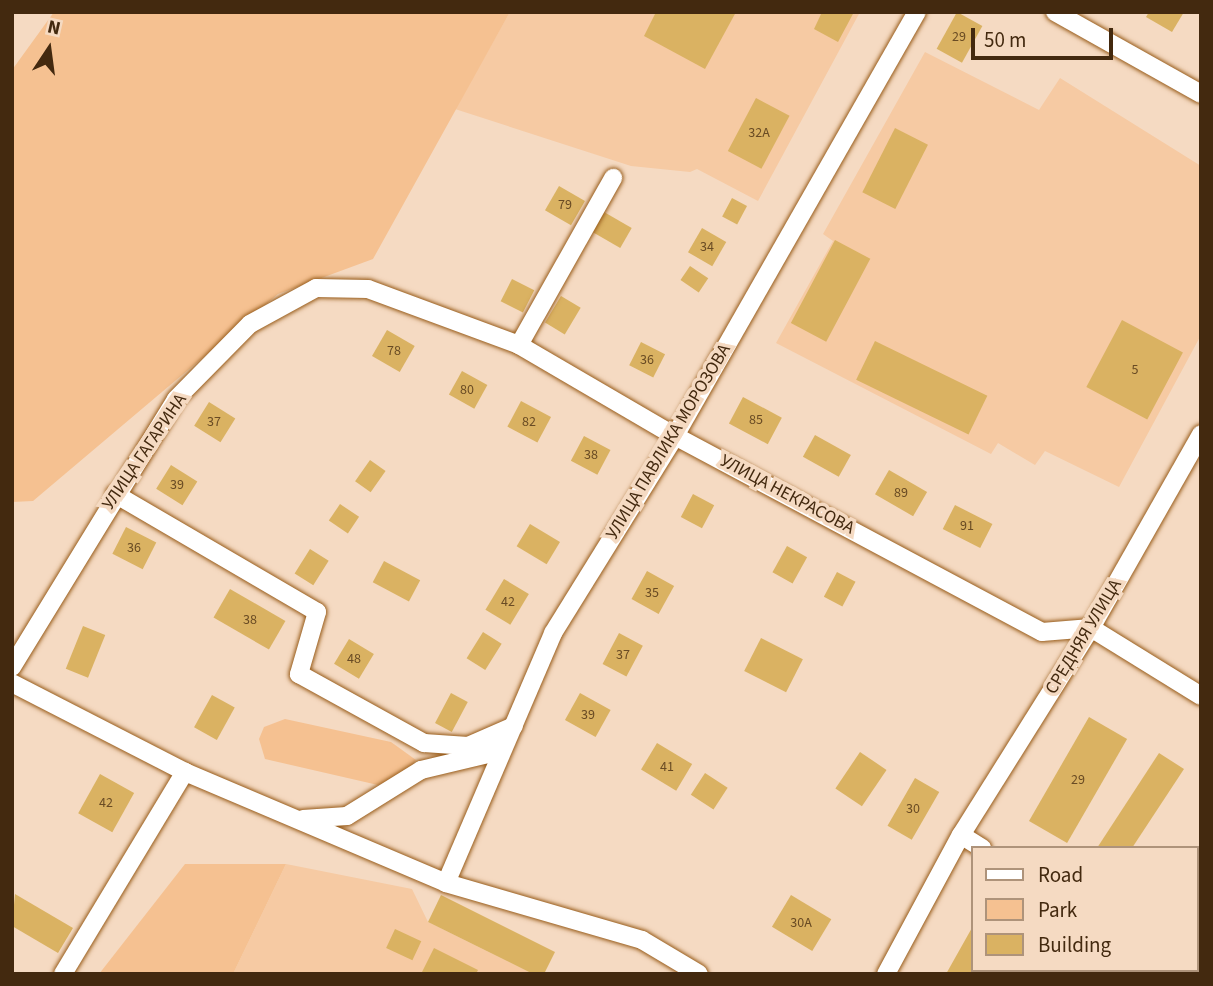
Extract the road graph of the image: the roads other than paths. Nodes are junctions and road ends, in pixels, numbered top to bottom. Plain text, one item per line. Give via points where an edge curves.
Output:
1 (917, 12) edge
2 (1055, 12) edge
3 (1201, 93) edge
4 (613, 178) dead end
5 (369, 289) joint
6 (519, 345) junction
7 (1201, 434) edge
8 (675, 436) junction
9 (1193, 465) edge
10 (115, 494) junction
11 (1091, 628) junction
12 (12, 667) edge
13 (12, 683) edge
14 (1201, 696) edge
15 (514, 726) junction
16 (185, 772) junction
17 (299, 819) junction
18 (961, 835) junction
19 (979, 846) edge
20 (446, 883) junction
21 (64, 974) edge
22 (699, 974) edge
23 (886, 974) edge

1 - 8 street, УЛИЦА ПАВЛИКА МОРОЗОВА
2 - 3 street
4 - 6 street
5 - 6 street, УЛИЦА НЕКРАСОВА
5 - 10 street, УЛИЦА ГАГАРИНА via 316,288 250,324 176,399
6 - 8 street, УЛИЦА НЕКРАСОВА
7 - 9 street, СРЕДНЯЯ УЛИЦА
8 - 11 street, УЛИЦА НЕКРАСОВА via 1042,632
8 - 15 street, УЛИЦА ПАВЛИКА МОРОЗОВА via 553,633
9 - 11 street, СРЕДНЯЯ УЛИЦА
10 - 12 street, УЛИЦА ГАГАРИНА
10 - 15 street via 317,612 299,674 424,743 468,746
11 - 14 street
11 - 18 street, СРЕДНЯЯ УЛИЦА
13 - 16 street
15 - 17 street via 488,754 421,770 347,816
15 - 20 street, УЛИЦА ПАВЛИКА МОРОЗОВА
16 - 17 street
16 - 21 street
17 - 20 street
18 - 19 street
18 - 23 street, СРЕДНЯЯ УЛИЦА
20 - 22 street via 642,940

